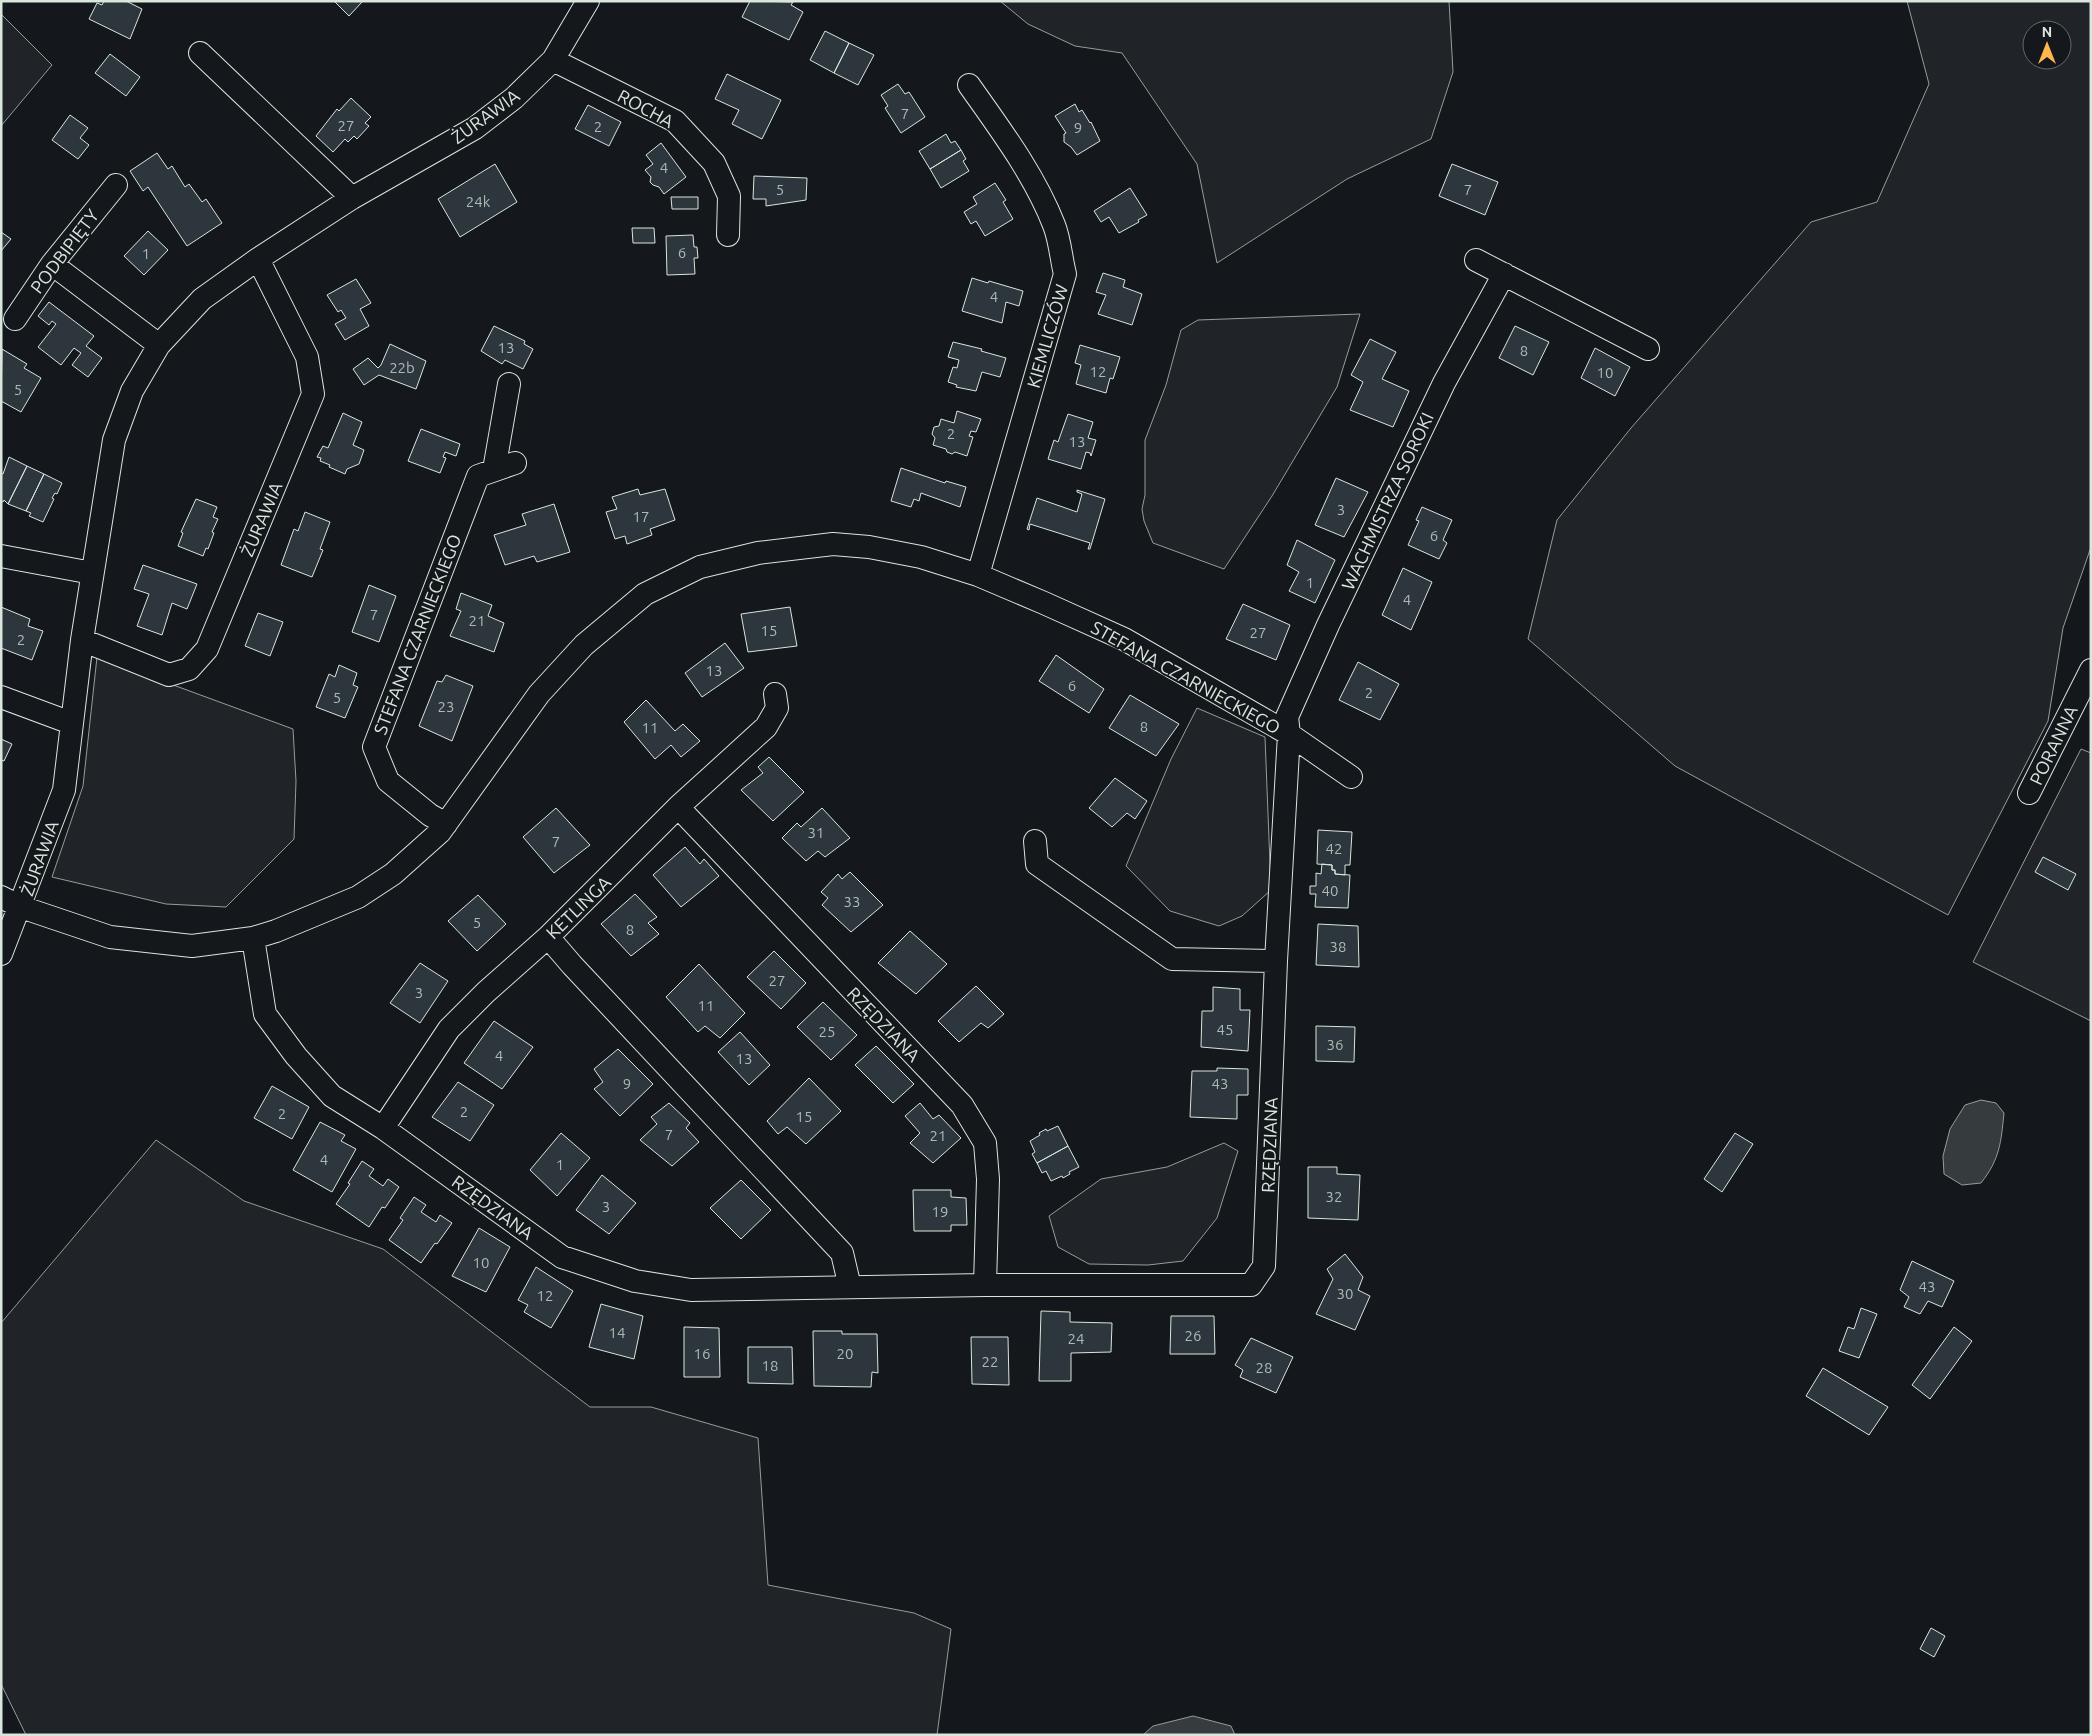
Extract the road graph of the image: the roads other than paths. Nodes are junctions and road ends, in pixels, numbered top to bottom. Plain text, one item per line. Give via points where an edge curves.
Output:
1 (588, 1) edge
2 (200, 53) dead end
3 (553, 60) junction
4 (969, 85) dead end
5 (116, 185) dead end
6 (352, 198) junction
7 (728, 235) dead end
8 (258, 258) junction
9 (1476, 260) dead end
10 (52, 264) junction
11 (1504, 274) junction
12 (15, 319) dead end
13 (159, 345) junction
14 (1648, 349) dead end
15 (509, 384) dead end
16 (515, 463) dead end
17 (486, 473) junction
18 (1, 556) edge
19 (92, 573) junction
20 (978, 575) junction
21 (82, 640) junction
22 (2091, 670) edge
23 (775, 694) dead end
24 (1, 697) edge
25 (71, 722) junction
26 (1289, 734) junction
27 (1351, 777) dead end
28 (2029, 793) dead end
29 (678, 808) junction
30 (446, 824) junction
31 (1035, 842) dead end
32 (11, 902) edge
33 (548, 937) junction
34 (253, 938) junction
35 (1, 954) edge
36 (1276, 961) junction
37 (383, 1128) junction
38 (985, 1285) junction
39 (850, 1287) junction

1 - 3 street, ŻURAWIA
2 - 6 street
3 - 6 street, ŻURAWIA via 514,98 475,128
3 - 7 street, ROCHA via 675,121 714,163 729,196
4 - 20 street, KIEMLICZÓW via 1039,191 1055,227 1065,274
5 - 10 street, PODBIPIĘTY
6 - 8 street, ŻURAWIA
8 - 13 street, ŻURAWIA via 202,299
8 - 21 street, ŻURAWIA via 307,357 313,394 207,649 190,668 169,675
9 - 11 street
10 - 12 street, PODBIPIĘTY
10 - 13 street
11 - 14 street
11 - 26 street, WACHMISTRZA SOROKI via 1444,382 1328,625 1287,717
13 - 19 street, ŻURAWIA via 132,391 114,440
15 - 17 street, STEFANA CZARNIECKIEGO
16 - 17 street
17 - 30 street, STEFANA CZARNIECKIEGO via 374,747 388,781
18 - 19 street
19 - 21 street, ŻURAWIA
20 - 26 street, STEFANA CZARNIECKIEGO via 1124,639
20 - 30 street, STEFANA CZARNIECKIEGO via 921,557 833,544 758,553 700,567 645,594 584,645 539,694
21 - 25 street, ŻURAWIA
22 - 28 street, PORANNA
23 - 29 street, KETLINGA via 776,708 766,727
24 - 25 street
25 - 32 street, ŻURAWIA via 64,790
26 - 27 street, STEFANA CZARNIECKIEGO
26 - 36 street, RZĘDZIANA
29 - 33 street, KETLINGA
29 - 38 street, RZĘDZIANA via 962,1105 984,1143 988,1179
30 - 34 street, STEFANA CZARNIECKIEGO via 393,874 358,897 276,932
31 - 36 street via 1037,864 1172,959
32 - 34 street, STEFANA CZARNIECKIEGO via 110,937 192,946
32 - 35 street, ŻURAWIA
33 - 37 street, KETLINGA via 449,1029
33 - 39 street via 842,1253
34 - 37 street, RZĘDZIANA via 265,1014 296,1056 332,1096
36 - 38 street, RZĘDZIANA via 1264,1266 1251,1286
37 - 39 street, RZĘDZIANA via 562,1257 635,1281 691,1290
38 - 39 street, RZĘDZIANA

